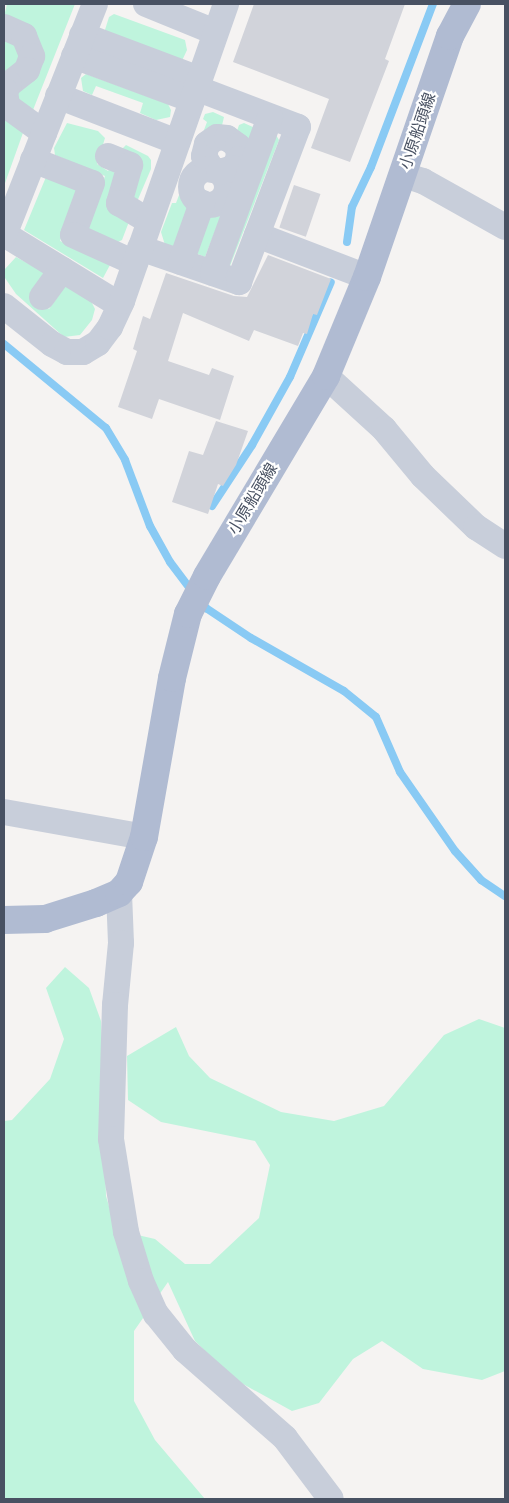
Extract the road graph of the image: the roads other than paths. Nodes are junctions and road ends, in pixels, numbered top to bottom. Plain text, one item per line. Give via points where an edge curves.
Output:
1 (95, 4) edge
2 (146, 4) edge
3 (226, 4) edge
4 (467, 4) edge
5 (4, 27) edge
6 (215, 32) junction
7 (78, 46) junction
8 (196, 89) junction
9 (58, 96) junction
10 (240, 105) junction
11 (270, 117) junction
12 (122, 121) junction
13 (44, 133) junction
14 (177, 142) junction
15 (33, 160) junction
16 (404, 174) junction
17 (150, 221) junction
18 (505, 227) edge
19 (4, 234) edge
20 (257, 235) junction
21 (138, 256) junction
22 (181, 262) junction
23 (62, 269) junction
24 (212, 273) junction
25 (367, 277) junction
26 (42, 297) dead end
27 (120, 305) junction
28 (4, 306) edge
29 (326, 376) junction
30 (505, 546) edge
31 (4, 812) edge
32 (144, 837) junction
33 (119, 893) junction
34 (4, 920) edge
35 (331, 1499) edge

1 - 7 street
2 - 6 street
3 - 6 street
4 - 16 main road, 小原船頭線 via 450,36
5 - 13 street via 24,36 32,56 27,70 5,91 7,106
6 - 8 street
7 - 8 street
7 - 9 street
8 - 10 street
8 - 14 street
9 - 12 street
9 - 13 street
10 - 11 street
10 - 22 street via 227,138 217,137 207,144 204,156 215,171 199,173 192,183 193,194 202,203
11 - 20 street via 298,127
11 - 24 street
12 - 14 street
12 - 17 street via 106,161 130,165 119,203
13 - 15 street
14 - 17 street
15 - 19 street
15 - 21 street via 92,183 74,235
16 - 18 street via 423,181
16 - 25 main road, 小原船頭線
17 - 21 street
19 - 23 street
20 - 24 street via 239,282
20 - 25 street
21 - 22 street
21 - 27 street
22 - 24 street
23 - 26 street
23 - 27 street
25 - 29 main road, 小原船頭線
27 - 28 street via 98,343 83,352 67,352 52,344
29 - 30 street via 384,429 423,476 476,527
29 - 32 main road, 小原船頭線 via 207,576 188,614 172,678
31 - 32 street
32 - 33 main road, 小原船頭線 via 130,882
33 - 34 main road via 45,919
33 - 35 street via 121,943 111,1138 126,1232 140,1281 156,1314 185,1350 285,1438

